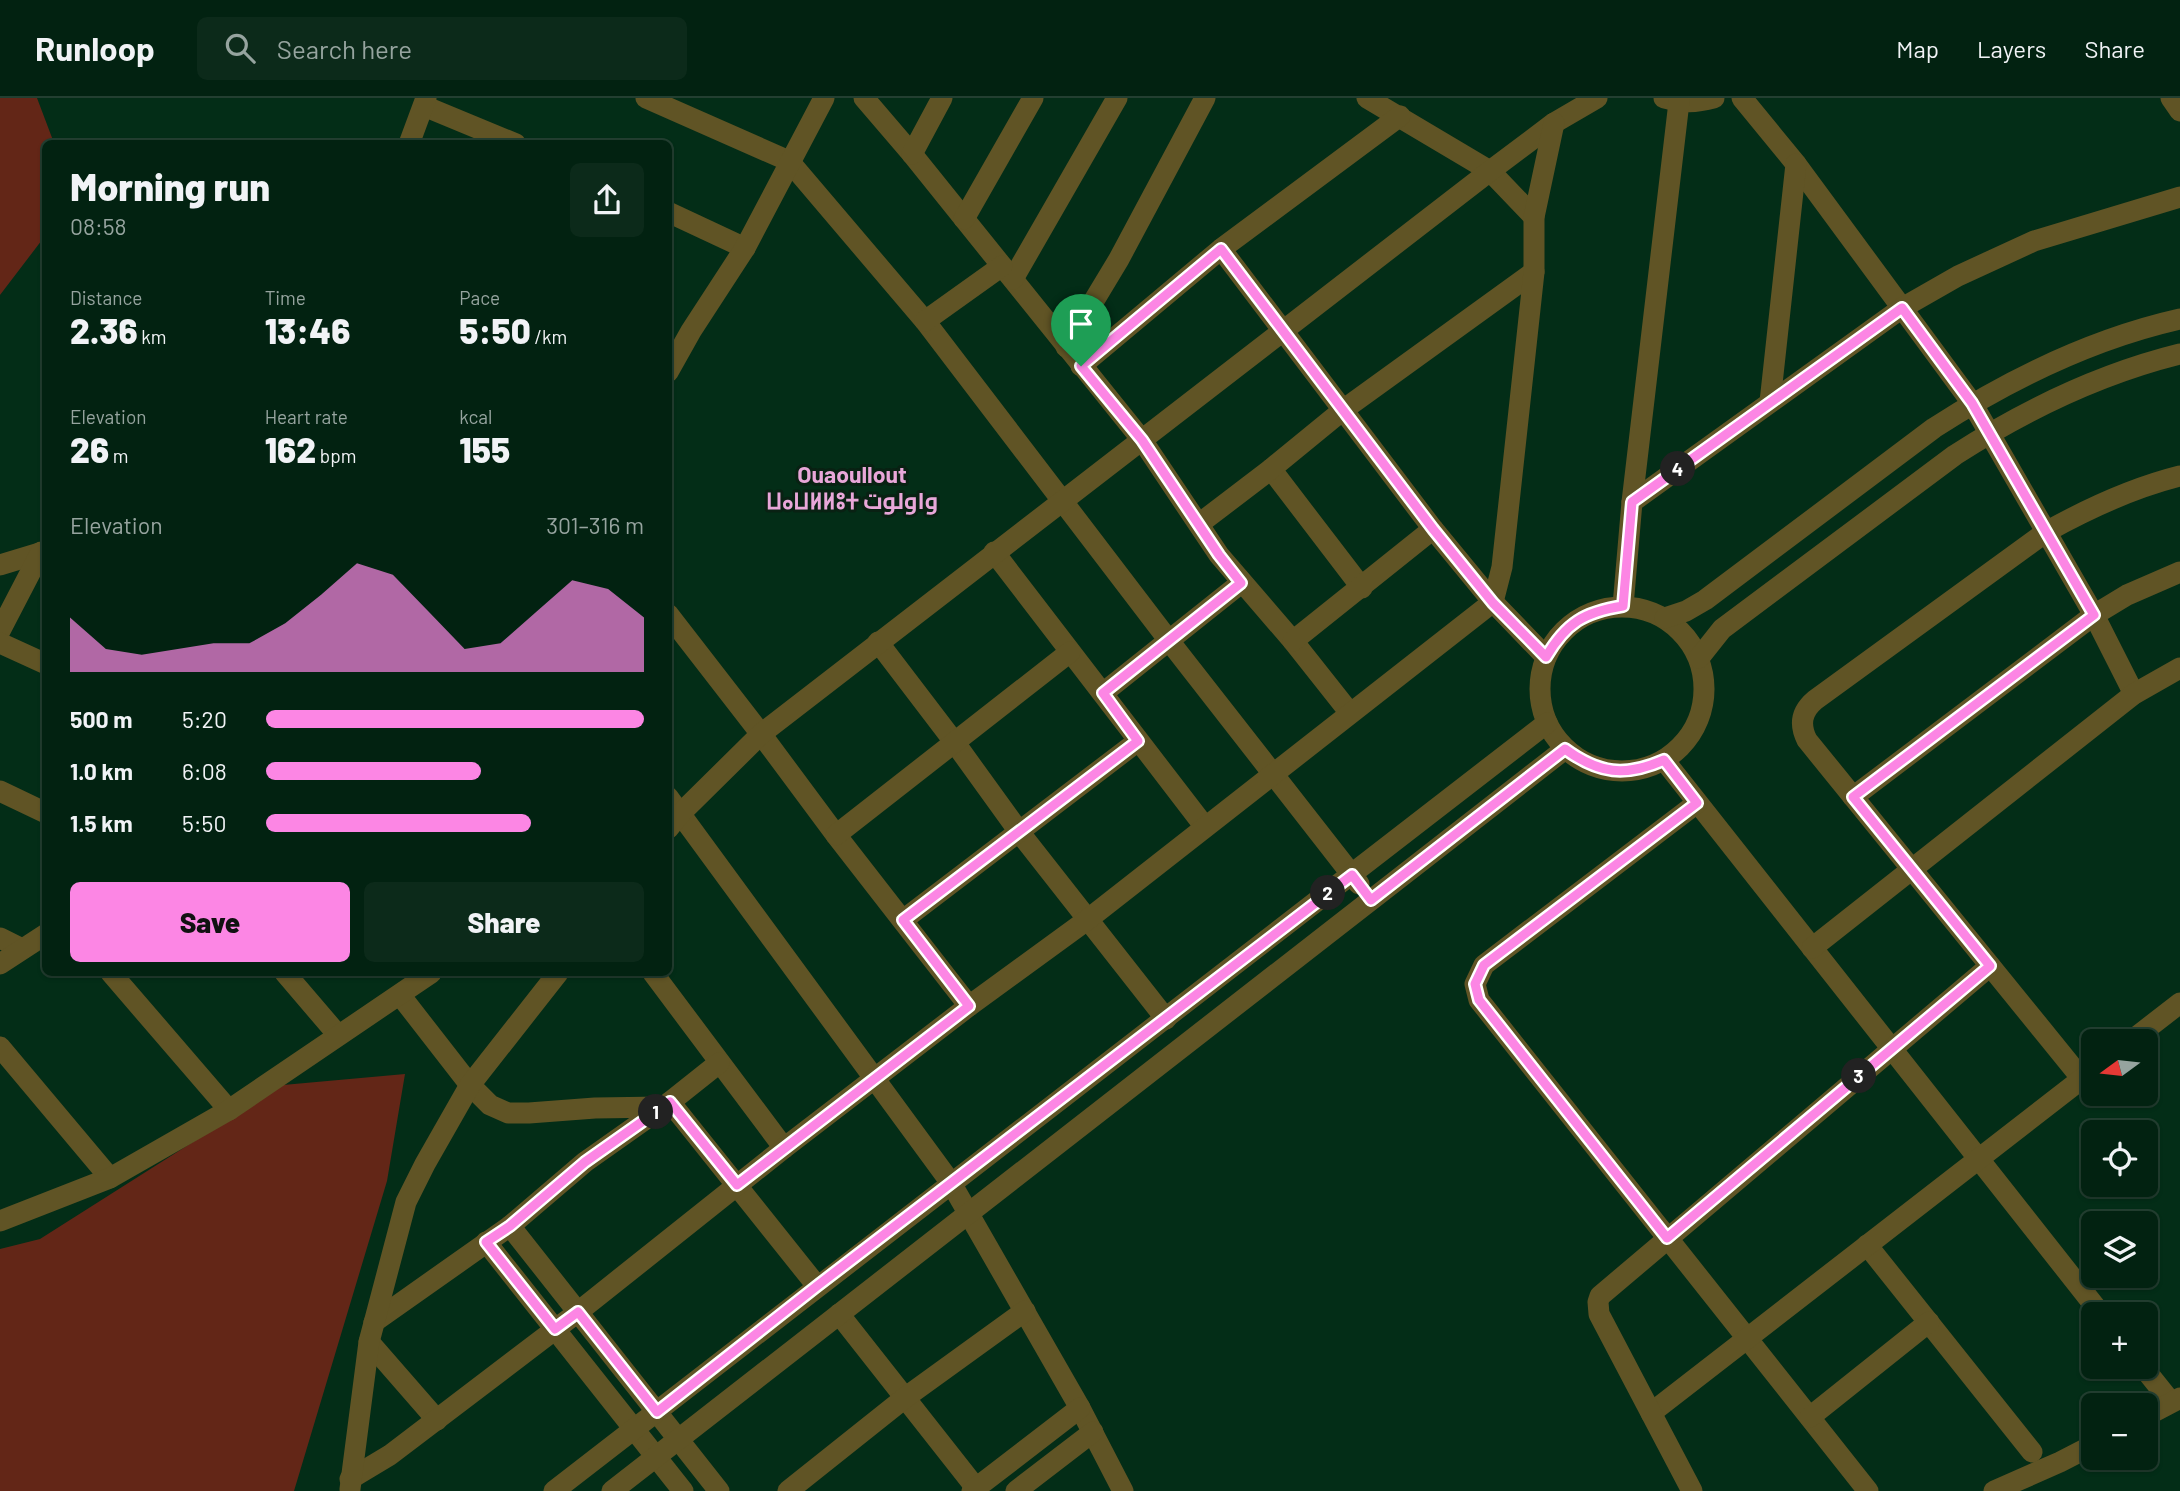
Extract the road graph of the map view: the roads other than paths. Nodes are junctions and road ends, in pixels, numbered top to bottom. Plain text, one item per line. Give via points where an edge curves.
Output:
1 (646, 98) edge
2 (824, 98) edge
3 (864, 98) edge
4 (942, 98) edge
5 (1033, 98) edge
6 (1117, 98) edge
7 (1206, 98) edge
8 (1597, 98) edge
9 (1714, 98) edge
10 (1742, 98) edge
11 (2171, 98) edge
12 (1376, 100) edge
13 (1671, 100) edge
14 (425, 102) edge
15 (2180, 111) edge
16 (1400, 116) junction
17 (1554, 123) junction
18 (411, 140) edge
19 (507, 140) edge
20 (912, 154) junction
21 (789, 161) junction
22 (1796, 164) junction
23 (1490, 171) junction
24 (2180, 197) edge
25 (672, 214) edge
26 (1534, 217) junction
27 (964, 219) junction
28 (745, 248) junction
29 (1221, 249) junction
30 (1007, 272) junction
31 (1534, 272) junction
32 (1902, 308) junction
33 (2180, 319) edge
34 (925, 321) junction
35 (1282, 332) junction
36 (1066, 347) junction
37 (2180, 354) edge
38 (672, 365) edge
39 (1081, 366) junction
40 (1770, 402) junction
41 (1972, 403) junction
42 (1343, 410) junction
43 (1990, 433) junction
44 (1142, 440) junction
45 (1271, 469) junction
46 (2180, 476) edge
47 (1062, 500) junction
48 (1632, 502) junction
49 (1199, 524) junction
50 (1433, 529) junction
51 (2046, 532) junction
52 (42, 552) edge
53 (994, 552) junction
54 (42, 554) edge
55 (0, 565) edge
56 (2180, 572) edge
57 (1241, 583) junction
58 (1362, 588) junction
59 (1493, 603) junction
60 (1623, 606) junction
61 (2094, 615) junction
62 (1665, 618) junction
63 (672, 619) edge
64 (0, 631) edge
65 (1293, 641) junction
66 (878, 642) junction
67 (1170, 642) junction
68 (0, 643) edge
69 (1070, 652) junction
70 (1546, 657) junction
71 (1699, 658) junction
72 (42, 662) edge
73 (2180, 668) edge
74 (1103, 693) junction
75 (2134, 694) junction
76 (1350, 713) junction
77 (1547, 723) junction
78 (761, 734) junction
79 (1138, 741) junction
80 (956, 743) junction
81 (1565, 749) junction
82 (1664, 760) junction
83 (1275, 774) junction
84 (0, 791) edge
85 (1853, 797) junction
86 (1697, 803) junction
87 (42, 811) edge
88 (673, 813) edge
89 (1205, 827) junction
90 (1020, 832) junction
91 (836, 835) junction
92 (1912, 869) junction
93 (1352, 875) junction
94 (1371, 900) junction
95 (903, 920) junction
96 (1087, 920) junction
97 (42, 936) edge
98 (0, 938) edge
99 (1812, 948) junction
100 (22, 949) junction
101 (0, 964) edge
102 (1990, 966) junction
103 (114, 976) edge
104 (288, 976) edge
105 (427, 976) edge
106 (556, 976) edge
107 (655, 976) edge
108 (400, 995) junction
109 (2180, 1003) edge
110 (969, 1006) junction
111 (1166, 1019) junction
112 (2146, 1029) edge
113 (338, 1035) junction
114 (0, 1047) edge
115 (1892, 1049) junction
116 (719, 1063) junction
117 (2081, 1068) edge
118 (877, 1079) junction
119 (2081, 1080) edge
120 (470, 1085) junction
121 (666, 1105) junction
122 (229, 1110) junction
123 (784, 1148) junction
124 (1979, 1159) junction
125 (110, 1178) junction
126 (951, 1183) junction
127 (737, 1185) junction
128 (968, 1212) junction
129 (0, 1220) edge
130 (510, 1226) junction
131 (1667, 1238) junction
132 (486, 1242) junction
133 (1867, 1245) junction
134 (817, 1286) junction
135 (2092, 1302) edge
136 (1025, 1311) junction
137 (578, 1312) junction
138 (839, 1314) junction
139 (1929, 1322) junction
140 (555, 1329) junction
141 (371, 1332) junction
142 (1748, 1338) junction
143 (2155, 1379) edge
144 (906, 1397) junction
145 (2175, 1400) edge
146 (1080, 1408) junction
147 (2158, 1409) edge
148 (657, 1412) junction
149 (1651, 1413) junction
150 (1810, 1417) junction
151 (437, 1420) junction
152 (634, 1430) junction
153 (1093, 1432) junction
154 (678, 1439) junction
155 (2081, 1451) edge
156 (2032, 1452) dead end
157 (656, 1457) junction
158 (350, 1485) edge
159 (974, 1489) edge
160 (554, 1491) edge
161 (612, 1491) edge
162 (682, 1491) edge
163 (719, 1491) edge
164 (788, 1491) edge
165 (1016, 1491) edge
166 (1123, 1491) edge
167 (1692, 1491) edge
168 (1868, 1491) edge
169 (1994, 1491) edge

1 - 21 street
2 - 21 street
3 - 20 street
4 - 20 street
5 - 27 street
6 - 30 street
7 - 36 street
8 - 17 street
9 - 13 street
10 - 22 street
11 - 15 street
12 - 16 street
13 - 48 street
14 - 18 street
14 - 19 street
16 - 23 street
16 - 29 street
17 - 23 street
17 - 26 street
20 - 27 street
21 - 28 street
21 - 34 street
22 - 32 street
22 - 40 street
23 - 26 street
23 - 35 street
24 - 32 street via 2034,241 1958,275
25 - 28 street
26 - 31 street
27 - 30 street
28 - 38 street
29 - 35 street
29 - 39 street
30 - 34 street
30 - 36 street
31 - 42 street
31 - 59 street via 1502,567
32 - 40 street
32 - 41 street
33 - 41 street via 2087,348
34 - 47 street
35 - 42 street
35 - 44 street
36 - 39 street
37 - 43 street via 2075,389
39 - 44 street
40 - 48 street
41 - 43 street
41 - 62 street via 1705,600
42 - 45 street
42 - 50 street
43 - 51 street
43 - 71 street via 1722,629
44 - 47 street
44 - 49 street
45 - 49 street
45 - 58 street
46 - 51 street via 2121,494
47 - 53 street
47 - 67 street
48 - 60 street
49 - 57 street
50 - 58 street
50 - 59 street
51 - 61 street
51 - 85 street via 1808,706 1803,732
52 - 55 street
53 - 66 street
53 - 69 street
54 - 64 street
56 - 61 street
57 - 65 street
57 - 67 street
58 - 65 street
59 - 70 street
59 - 76 street
60 - 62 street
60 - 70 street via 1577,620 1558,636
61 - 75 street
61 - 85 street
62 - 71 street via 1685,635
63 - 78 street
65 - 76 street
66 - 78 street
66 - 80 street
67 - 74 street
67 - 83 street
68 - 72 street
69 - 74 street
69 - 80 street
70 - 77 street via 1540,679
71 - 82 street via 1704,691 1700,716 1688,738
73 - 75 street
74 - 79 street
75 - 92 street
76 - 83 street
77 - 81 street
77 - 93 street
78 - 88 street
78 - 91 street
79 - 89 street
79 - 90 street
80 - 90 street
80 - 91 street
81 - 82 street via 1602,769 1623,772
81 - 94 street
82 - 86 street
83 - 89 street
83 - 93 street
84 - 87 street
85 - 92 street
86 - 99 street
86 - 131 street via 1484,965 1475,984 1479,1000
88 - 118 street
89 - 96 street
90 - 95 street
90 - 96 street
91 - 95 street
92 - 99 street
92 - 102 street
93 - 94 street
93 - 111 street
94 - 128 street
95 - 110 street
96 - 110 street
96 - 111 street
97 - 100 street
98 - 100 street
99 - 115 street
100 - 101 street
102 - 115 street
102 - 117 street
103 - 122 street
104 - 113 street
105 - 108 street
106 - 120 street
107 - 116 street
108 - 113 street
108 - 120 street
109 - 112 street
110 - 118 street
111 - 126 street
113 - 122 street
114 - 125 street
115 - 124 street
115 - 131 street
116 - 121 street
116 - 123 street
118 - 123 street
118 - 126 street
119 - 124 street
120 - 121 street via 490,1105 508,1113
120 - 141 street via 406,1202
121 - 127 street
121 - 130 street via 585,1162
122 - 125 street
123 - 127 street
124 - 133 street
124 - 135 street
125 - 129 street
126 - 128 street
126 - 134 street
127 - 134 street
127 - 137 street
128 - 136 street
128 - 138 street
130 - 132 street
130 - 137 street
131 - 142 street
131 - 149 street via 1604,1291 1598,1302 1599,1314
132 - 140 street
132 - 141 street
133 - 139 street
133 - 142 street
134 - 148 street
136 - 144 street
136 - 146 street
137 - 140 street
137 - 148 street
138 - 144 street
138 - 154 street
139 - 150 street
139 - 156 street
140 - 151 street
140 - 152 street
141 - 151 street
141 - 158 street
142 - 149 street
142 - 150 street
143 - 145 street
144 - 159 street
144 - 164 street
145 - 147 street
146 - 153 street
146 - 159 street
148 - 152 street
148 - 154 street
149 - 167 street
150 - 168 street
151 - 158 street
152 - 157 street
152 - 160 street
153 - 165 street
153 - 166 street
154 - 157 street
154 - 163 street
155 - 169 street
157 - 161 street
157 - 162 street

